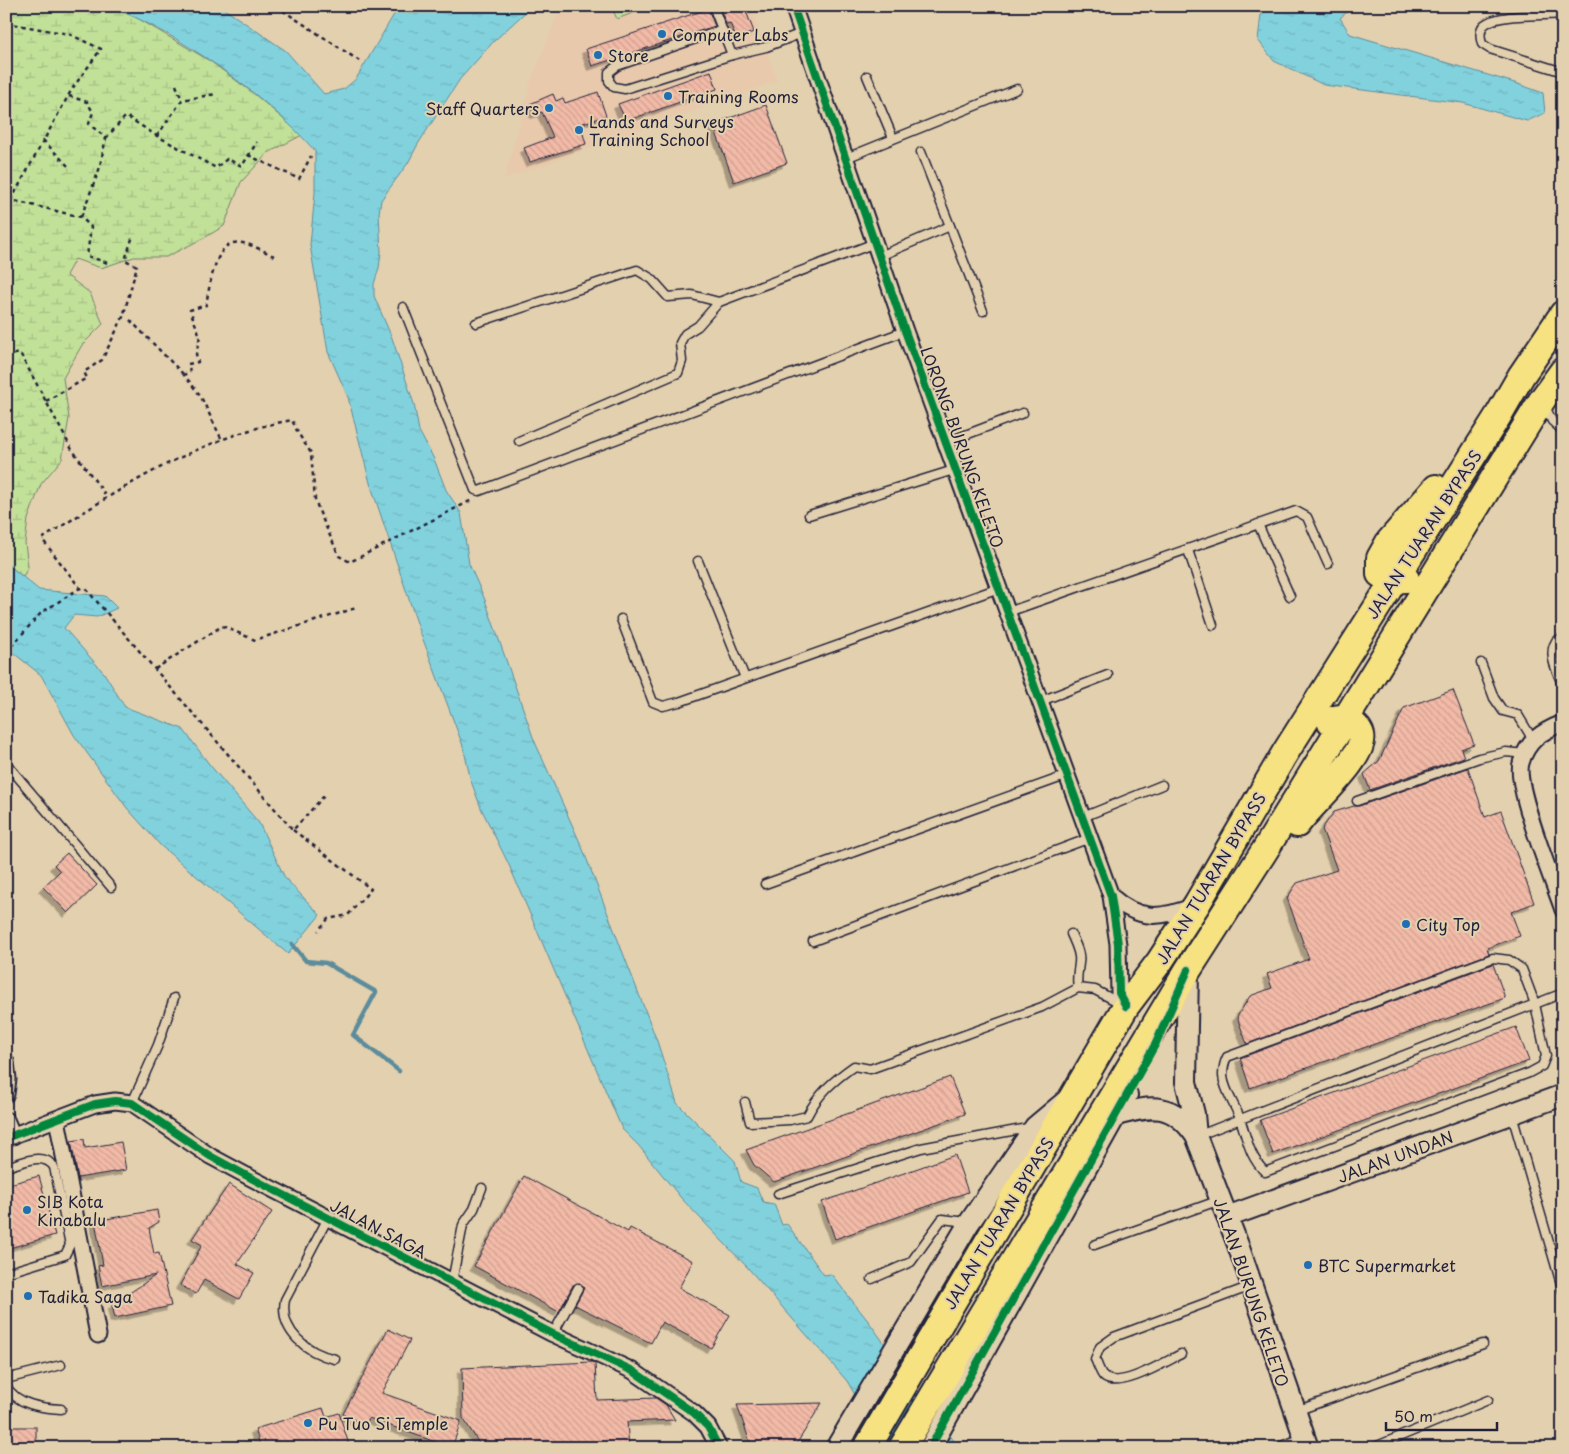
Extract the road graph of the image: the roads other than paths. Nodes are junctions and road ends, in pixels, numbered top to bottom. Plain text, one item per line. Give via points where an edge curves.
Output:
1 (713, 6) edge
2 (793, 6) edge
3 (1563, 14) edge
4 (722, 30) junction
5 (802, 33) junction
6 (732, 55) junction
7 (1563, 72) edge
8 (867, 76) dead end
9 (1017, 89) dead end
10 (893, 138) junction
11 (921, 152) dead end
12 (846, 158) junction
13 (950, 226) junction
14 (878, 249) junction
15 (719, 302) junction
16 (403, 308) dead end
17 (983, 311) dead end
18 (1563, 314) edge
19 (476, 323) dead end
20 (905, 332) junction
21 (1563, 371) edge
22 (1542, 400) junction
23 (1023, 413) dead end
24 (1563, 431) edge
25 (519, 441) dead end
26 (947, 442) junction
27 (957, 469) junction
28 (809, 515) dead end
29 (1258, 524) junction
30 (1188, 550) junction
31 (1449, 550) junction
32 (698, 561) dead end
33 (1328, 564) dead end
34 (1393, 580) junction
35 (999, 588) junction
36 (1290, 596) dead end
37 (1008, 612) junction
38 (621, 619) dead end
39 (1213, 624) dead end
40 (1563, 638) edge
41 (1481, 663) dead end
42 (1108, 676) dead end
43 (746, 678) junction
44 (1563, 686) edge
45 (1042, 701) junction
46 (1345, 719) junction
47 (1563, 723) edge
48 (1532, 740) junction
49 (1525, 754) junction
50 (6, 763) edge
51 (1068, 775) junction
52 (1162, 785) dead end
53 (1357, 801) dead end
54 (1083, 817) junction
55 (1090, 838) junction
56 (765, 884) dead end
57 (111, 887) dead end
58 (1111, 896) junction
59 (1197, 904) junction
60 (1563, 910) edge
61 (1071, 934) dead end
62 (813, 941) dead end
63 (1188, 970) junction
64 (1078, 988) junction
65 (1563, 993) edge
66 (174, 998) dead end
67 (1535, 1004) junction
68 (1126, 1006) junction
69 (6, 1062) edge
70 (1075, 1093) junction
71 (6, 1094) edge
72 (1563, 1096) edge
73 (745, 1102) dead end
74 (132, 1104) junction
75 (1511, 1114) junction
76 (1116, 1115) junction
77 (57, 1119) junction
78 (1240, 1119) junction
79 (6, 1120) edge
80 (1035, 1127) junction
81 (1196, 1136) junction
82 (9, 1137) edge
83 (6, 1167) edge
84 (482, 1188) dead end
85 (778, 1194) dead end
86 (1224, 1208) junction
87 (329, 1216) junction
88 (969, 1222) junction
89 (1094, 1245) dead end
90 (6, 1273) edge
91 (872, 1279) dead end
92 (452, 1282) junction
93 (1252, 1286) junction
94 (578, 1288) dead end
95 (1563, 1291) edge
96 (553, 1334) junction
97 (98, 1336) dead end
98 (1483, 1344) dead end
99 (1181, 1354) dead end
100 (335, 1359) dead end
101 (61, 1365) dead end
102 (6, 1379) edge
103 (6, 1386) edge
104 (1488, 1400) dead end
105 (61, 1409) dead end
106 (1294, 1411) junction
107 (871, 1439) edge
108 (1306, 1443) edge
109 (719, 1448) edge
110 (836, 1448) edge
111 (902, 1448) edge
112 (930, 1448) edge
113 (1276, 1448) edge
114 (1372, 1448) edge

1 - 4 lane
2 - 5 street, LORONG BURUNG KELETO
3 - 7 lane via 1498,19 1483,26 1480,32 1482,44 1490,49
4 - 6 lane
4 - 6 lane via 617,66 609,72 609,81 614,87 625,89
5 - 6 lane via 766,47
5 - 12 street, LORONG BURUNG KELETO
8 - 10 lane
9 - 10 lane
10 - 12 lane
11 - 13 lane
12 - 14 street, LORONG BURUNG KELETO
13 - 14 lane
13 - 17 lane
14 - 15 lane
14 - 20 street, LORONG BURUNG KELETO
15 - 19 lane via 692,295 668,297 652,279 637,270
15 - 25 lane via 698,326 685,334 680,343 682,361 678,373
16 - 20 lane via 475,490 479,491
18 - 34 highway, JALAN TUARAN BYPASS
20 - 26 street, LORONG BURUNG KELETO
21 - 22 highway, JALAN TUARAN BYPASS
22 - 24 lane via 1552,421
22 - 31 highway, JALAN TUARAN BYPASS
23 - 26 lane
26 - 27 street, LORONG BURUNG KELETO
27 - 28 lane
27 - 35 street, LORONG BURUNG KELETO
29 - 30 lane
29 - 33 lane via 1296,511 1307,517
29 - 36 lane
30 - 37 lane
30 - 39 lane
31 - 34 highway via 1435,557 1413,578
31 - 46 highway, JALAN TUARAN BYPASS
32 - 43 lane
34 - 59 highway, JALAN TUARAN BYPASS via 1285,753
35 - 37 street, LORONG BURUNG KELETO
35 - 43 lane
37 - 45 street, LORONG BURUNG KELETO
38 - 43 lane via 654,702 663,706 679,702
40 - 44 lane via 1552,648
41 - 48 lane via 1494,698 1503,711 1518,715
42 - 45 lane
45 - 51 street, LORONG BURUNG KELETO
46 - 59 highway via 1336,718 1328,722 1312,737 1220,884
46 - 63 highway, JALAN TUARAN BYPASS
47 - 48 street via 1545,730
48 - 49 street
49 - 53 lane via 1506,752 1479,758
49 - 60 street via 1520,764 1522,790
50 - 57 lane
51 - 54 street, LORONG BURUNG KELETO
51 - 56 lane
52 - 54 lane
54 - 55 street, LORONG BURUNG KELETO
55 - 58 street, LORONG BURUNG KELETO
55 - 62 lane
58 - 59 street via 1124,908 1139,915 1174,914
58 - 68 street, LORONG BURUNG KELETO via 1118,944 1119,993
59 - 68 highway, JALAN TUARAN BYPASS
61 - 64 lane via 1080,962 1076,974
63 - 76 street via 1156,1043
63 - 81 street, JALAN BURUNG KELETO via 1186,1082
63 - 111 highway, JALAN TUARAN BYPASS
64 - 68 lane via 1095,990
64 - 73 lane via 1042,1007 870,1069 854,1066 832,1081 807,1116 750,1122
65 - 67 lane
66 - 74 lane
67 - 78 lane
67 - 78 lane via 1522,969 1510,960 1493,958 1227,1057 1223,1078
67 - 78 lane via 1546,1056 1542,1066 1529,1073 1265,1172 1246,1144
68 - 70 highway, JALAN TUARAN BYPASS
69 - 71 street
70 - 80 street
70 - 107 highway, JALAN TUARAN BYPASS
72 - 75 street, JALAN UNDAN
74 - 77 street, JALAN SAGA via 104,1102
74 - 87 street, JALAN SAGA via 210,1156
75 - 86 street, JALAN UNDAN
75 - 95 lane
76 - 81 street, JALAN BURUNG KELETO via 1148,1107 1161,1108 1187,1124
76 - 112 street
77 - 82 street, JALAN SAGA
77 - 97 street
78 - 81 lane
79 - 82 street
80 - 85 lane via 921,1148
80 - 88 street
81 - 86 street, JALAN BURUNG KELETO
83 - 90 lane via 36,1159 52,1162 70,1245 65,1255
84 - 92 lane via 463,1225
86 - 89 lane
86 - 93 street, JALAN BURUNG KELETO
87 - 92 street, JALAN SAGA
87 - 100 lane via 285,1300 282,1313 287,1327 308,1348
88 - 91 lane via 942,1219 911,1262
88 - 110 street
92 - 96 street, JALAN SAGA
93 - 99 lane via 1114,1338 1100,1347 1096,1360 1103,1376 1110,1381 1122,1382
93 - 106 street, JALAN BURUNG KELETO
94 - 96 lane
96 - 109 street, JALAN SAGA via 633,1371 669,1394 708,1427
98 - 106 lane
101 - 102 lane
103 - 105 lane via 23,1401 40,1408
104 - 114 lane
106 - 108 street, JALAN BURUNG KELETO
108 - 113 lane

